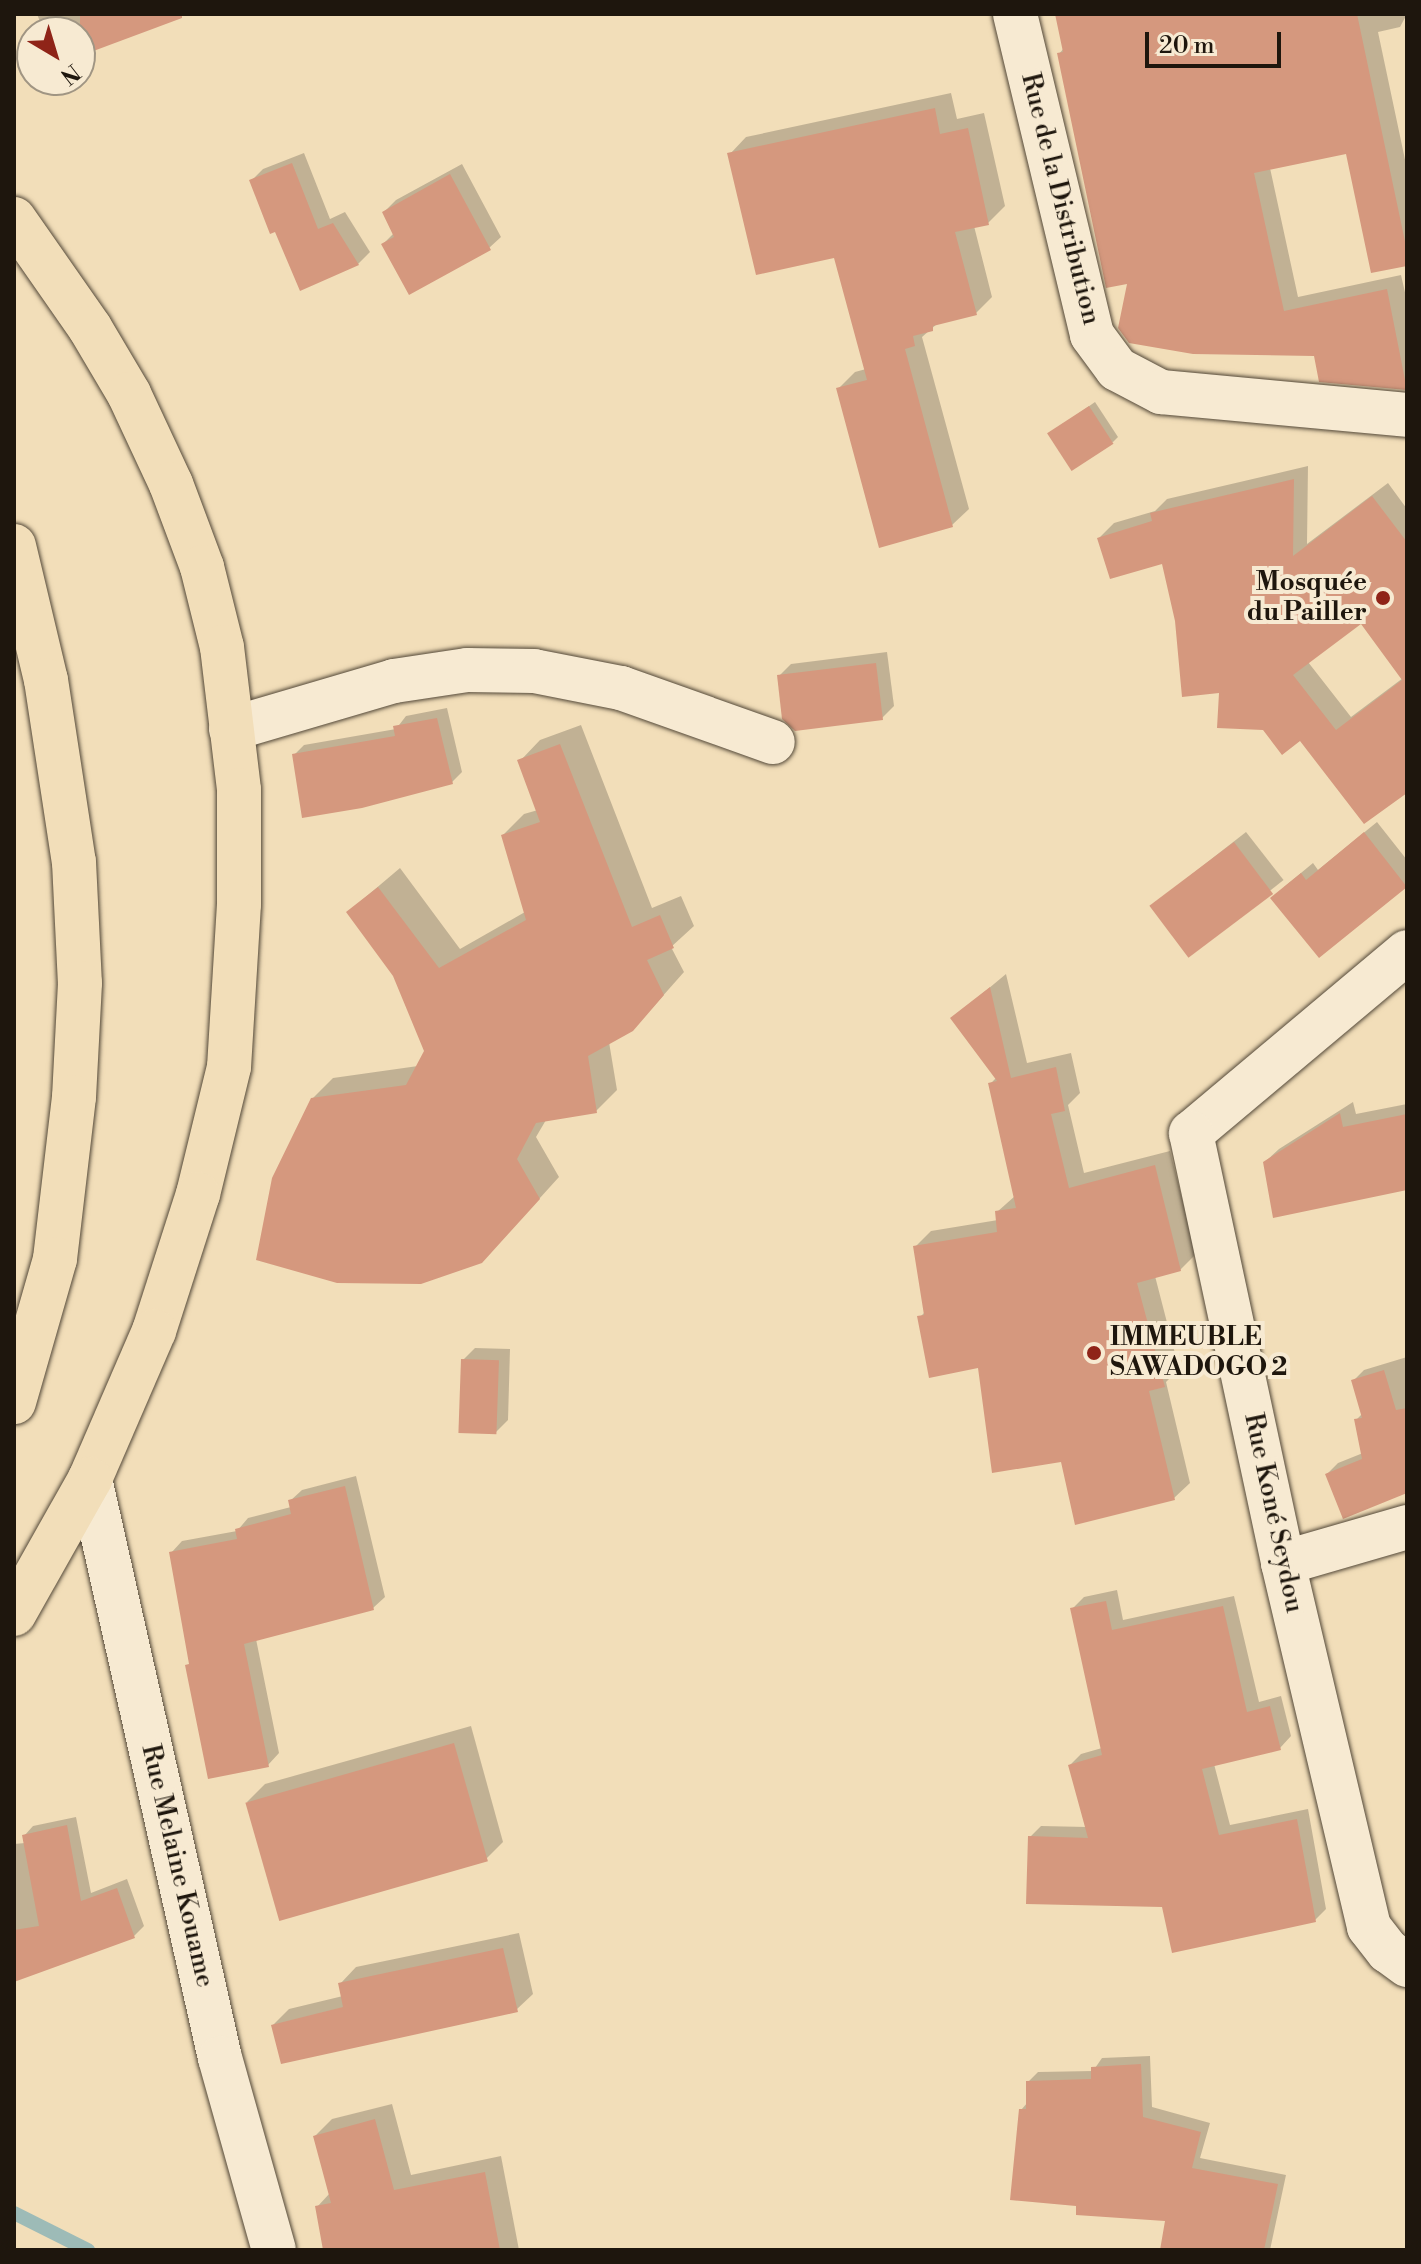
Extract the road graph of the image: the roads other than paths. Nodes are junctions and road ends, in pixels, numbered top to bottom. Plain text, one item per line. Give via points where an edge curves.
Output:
1 (1015, 14) edge
2 (14, 219) edge
3 (1407, 415) edge
4 (14, 546) edge
5 (231, 729) junction
6 (773, 742) dead end
7 (1407, 952) edge
8 (14, 1402) edge
9 (90, 1479) junction
10 (1407, 1527) edge
11 (1283, 1563) junction
12 (14, 1614) edge
13 (1407, 1965) edge
14 (274, 2250) edge

1 - 3 street, Rue de la Distribution via 1092,335 1117,369 1161,392
2 - 5 main road via 90,328 129,394 171,484 202,567 222,647
4 - 8 main road via 46,680 74,862 80,983 74,1097 55,1259
5 - 6 street via 394,681 467,670 534,671 621,688
5 - 9 main road via 239,790 239,904 229,1067 198,1194 154,1331
7 - 11 street, Rue Koné Seydou via 1191,1133
9 - 12 main road
9 - 14 street, Rue Melaine Kouame via 220,2058
10 - 11 street
11 - 13 street, Rue Koné Seydou via 1369,1927

